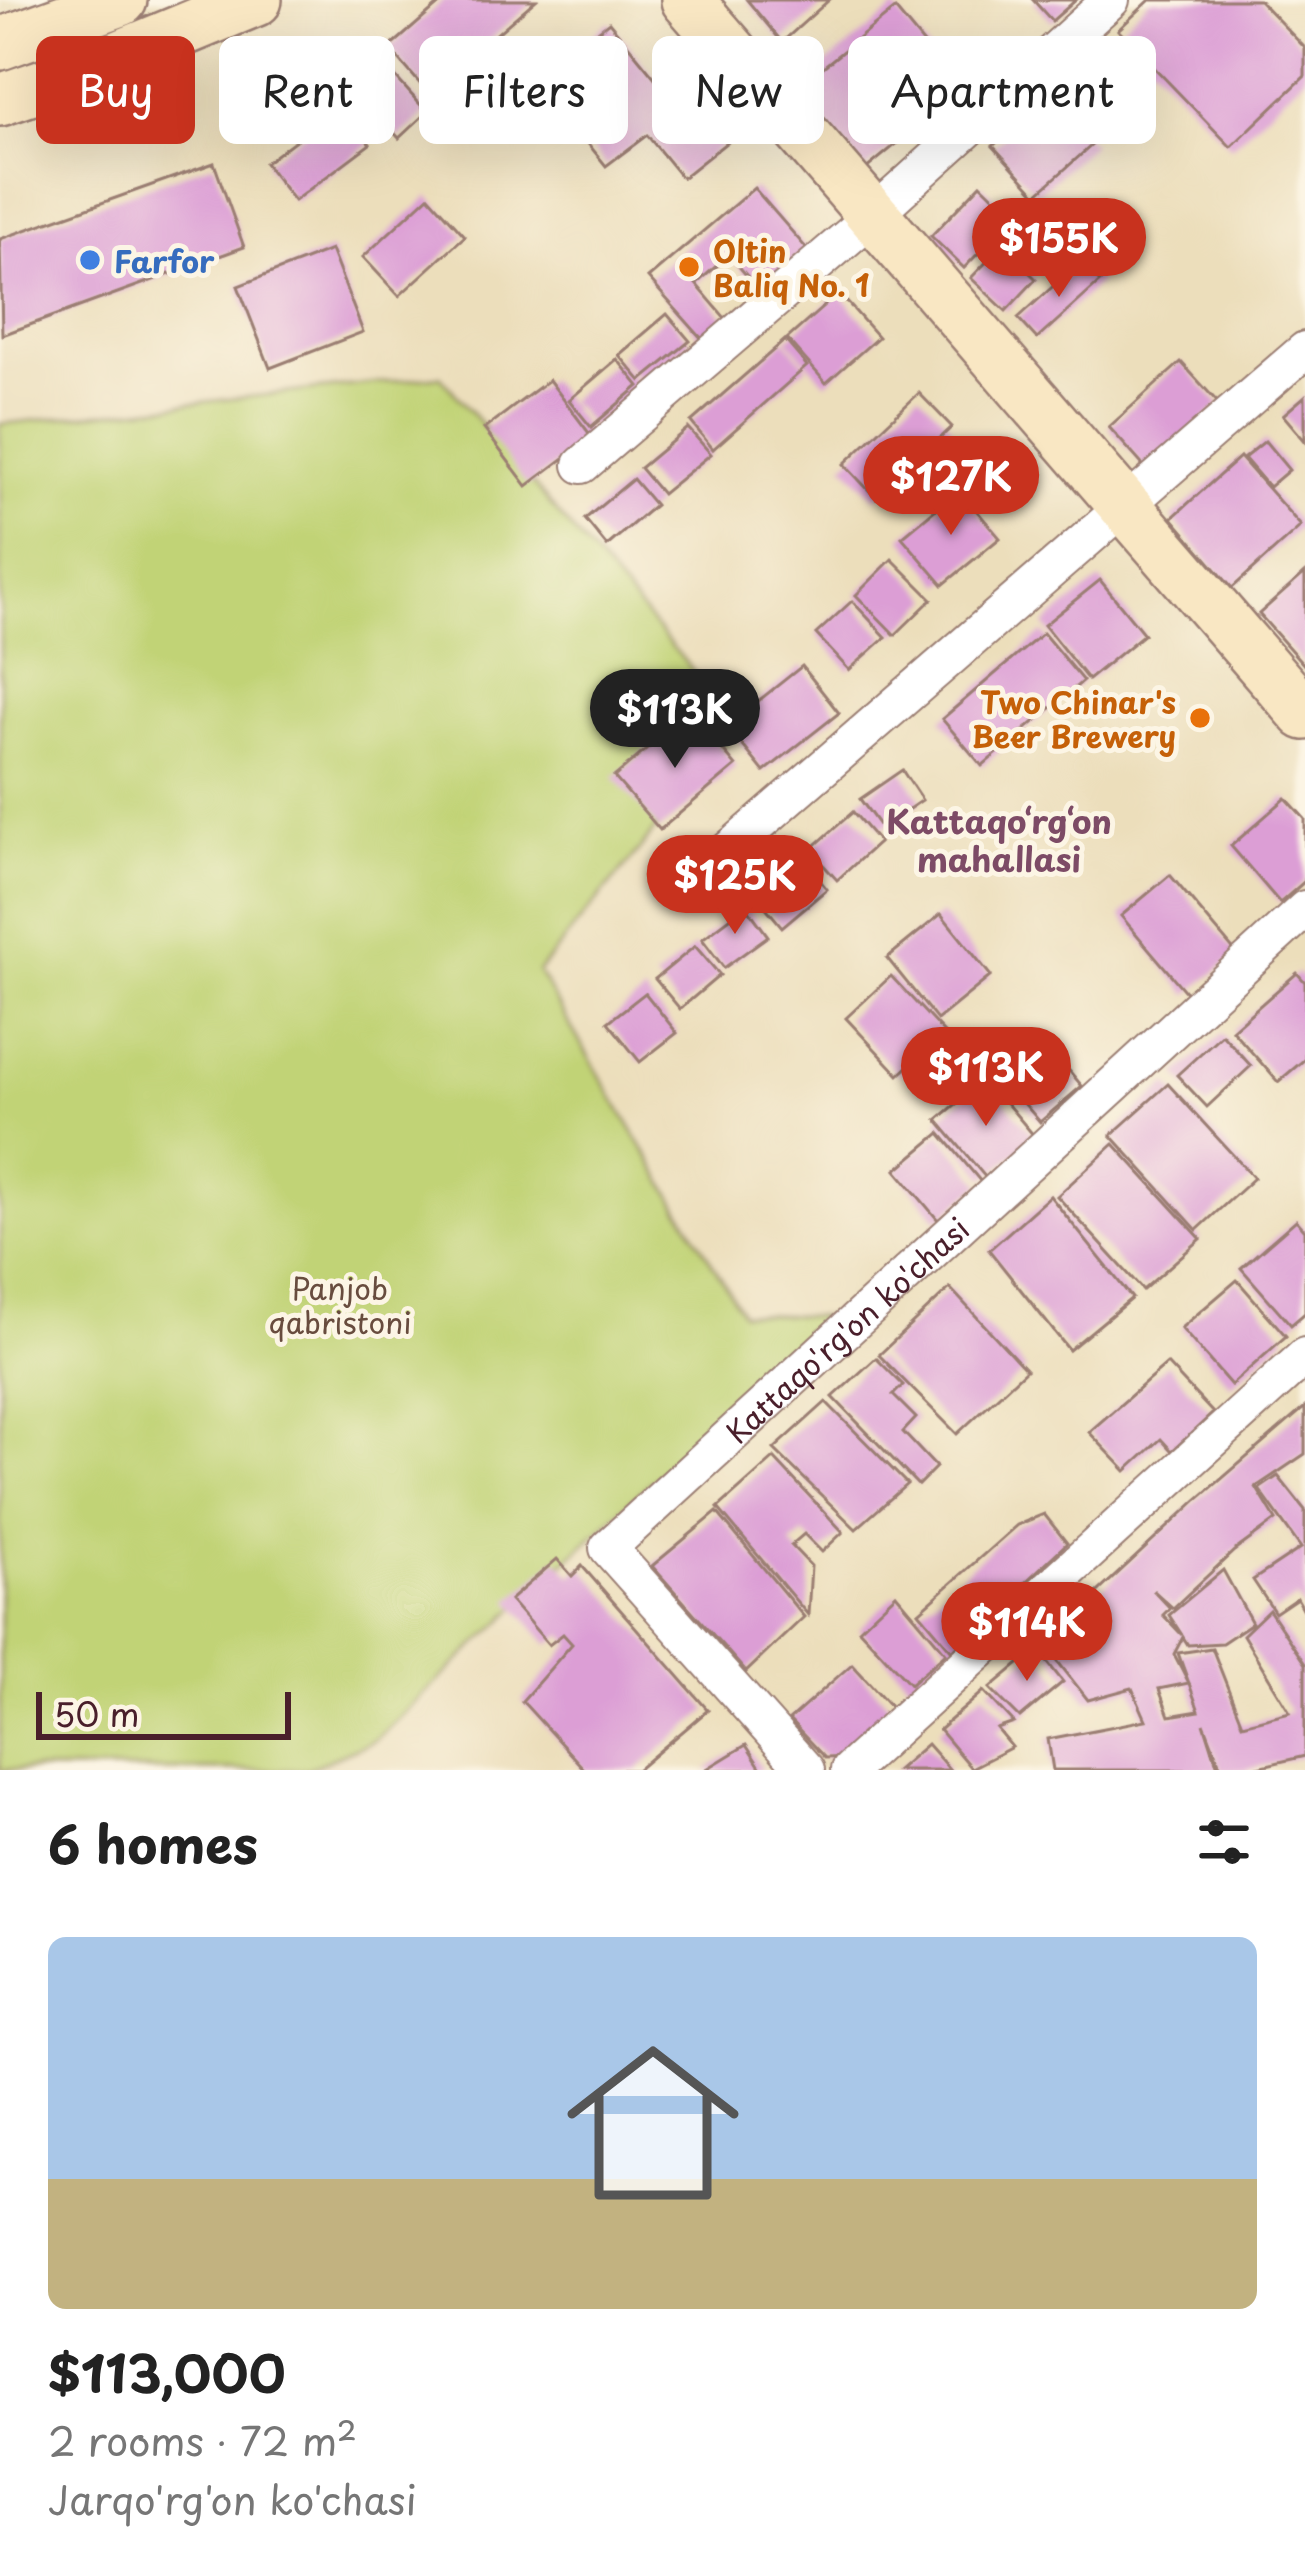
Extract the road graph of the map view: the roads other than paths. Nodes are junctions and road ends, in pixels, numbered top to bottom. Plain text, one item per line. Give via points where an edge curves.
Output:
1 (121, 0) edge
2 (256, 0) edge
3 (687, 0) edge
4 (1111, 0) edge
5 (0, 44) edge
6 (0, 100) edge
7 (875, 213) junction
8 (1305, 350) edge
9 (582, 466) dead end
10 (1127, 506) junction
11 (1305, 714) edge
12 (696, 878) dead end
13 (1305, 909) edge
14 (1305, 1356) edge
15 (806, 1770) edge
16 (848, 1770) edge

1 - 5 street
2 - 6 street
3 - 7 street
4 - 7 street
7 - 9 street
7 - 10 street
8 - 10 street
10 - 11 street
10 - 12 street
13 - 15 street, Kattaqo'rg'on ko'chasi via 608,1548
14 - 16 street

